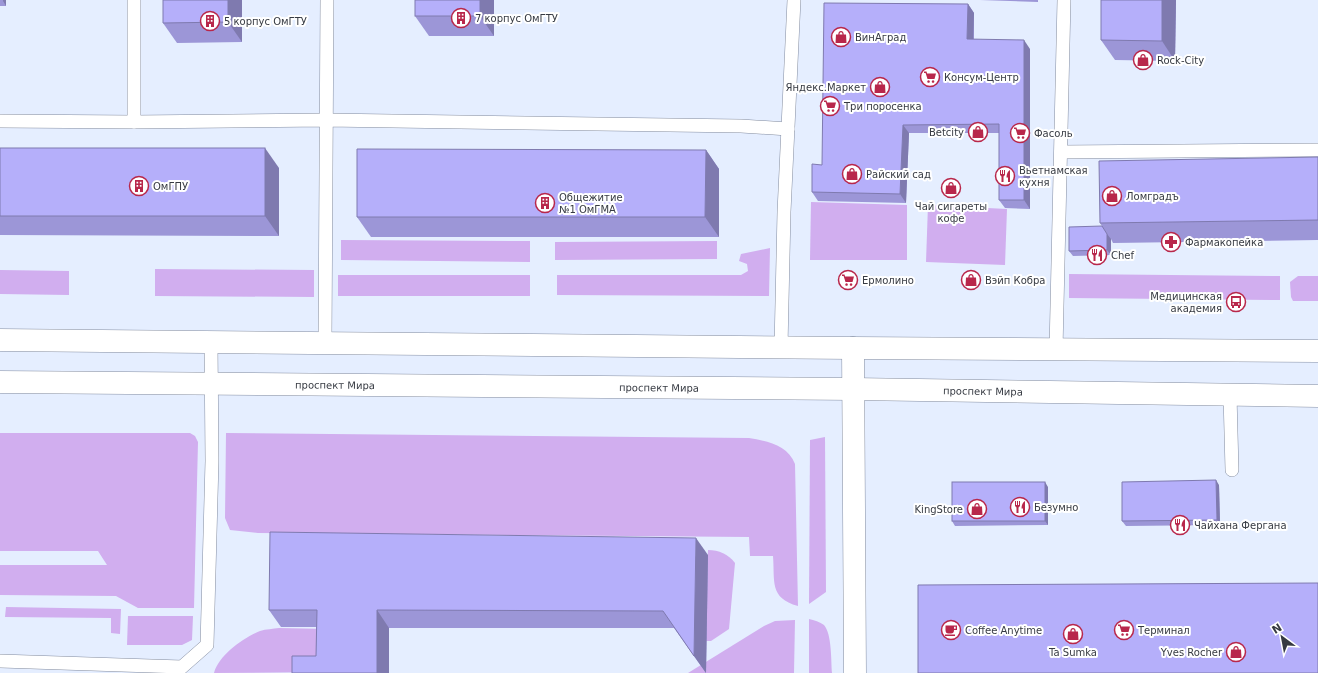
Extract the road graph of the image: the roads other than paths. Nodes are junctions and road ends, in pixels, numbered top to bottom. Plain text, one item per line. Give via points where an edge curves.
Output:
1 (134, 0) edge
2 (327, 0) edge
3 (794, 0) edge
4 (1064, 0) edge
5 (326, 120) junction
6 (0, 121) edge
7 (134, 122) junction
8 (788, 129) junction
9 (1318, 150) edge
10 (1061, 152) junction
11 (0, 340) edge
12 (211, 342) junction
13 (325, 342) junction
14 (781, 347) junction
15 (853, 348) junction
16 (1056, 350) junction
17 (1318, 351) edge
18 (0, 382) edge
19 (212, 383) junction
20 (854, 389) junction
21 (1230, 395) junction
22 (1318, 396) edge
23 (1232, 470) dead end
24 (0, 661) edge
25 (182, 670) edge
26 (855, 673) edge

1 - 7 lane
2 - 5 lane
3 - 8 lane
4 - 10 lane
5 - 7 lane
5 - 8 lane via 741,126
5 - 13 lane
6 - 7 lane
8 - 14 lane
9 - 10 lane
10 - 16 lane
11 - 12 main road
12 - 13 main road
12 - 19 lane
13 - 14 main road
14 - 15 main road
15 - 16 main road
15 - 20 main road
16 - 17 main road
18 - 19 main road, проспект Мира
19 - 20 main road, проспект Мира
19 - 25 lane via 212,493 207,645
20 - 21 main road, проспект Мира
20 - 26 main road
21 - 22 main road, проспект Мира
21 - 23 lane
24 - 25 lane

